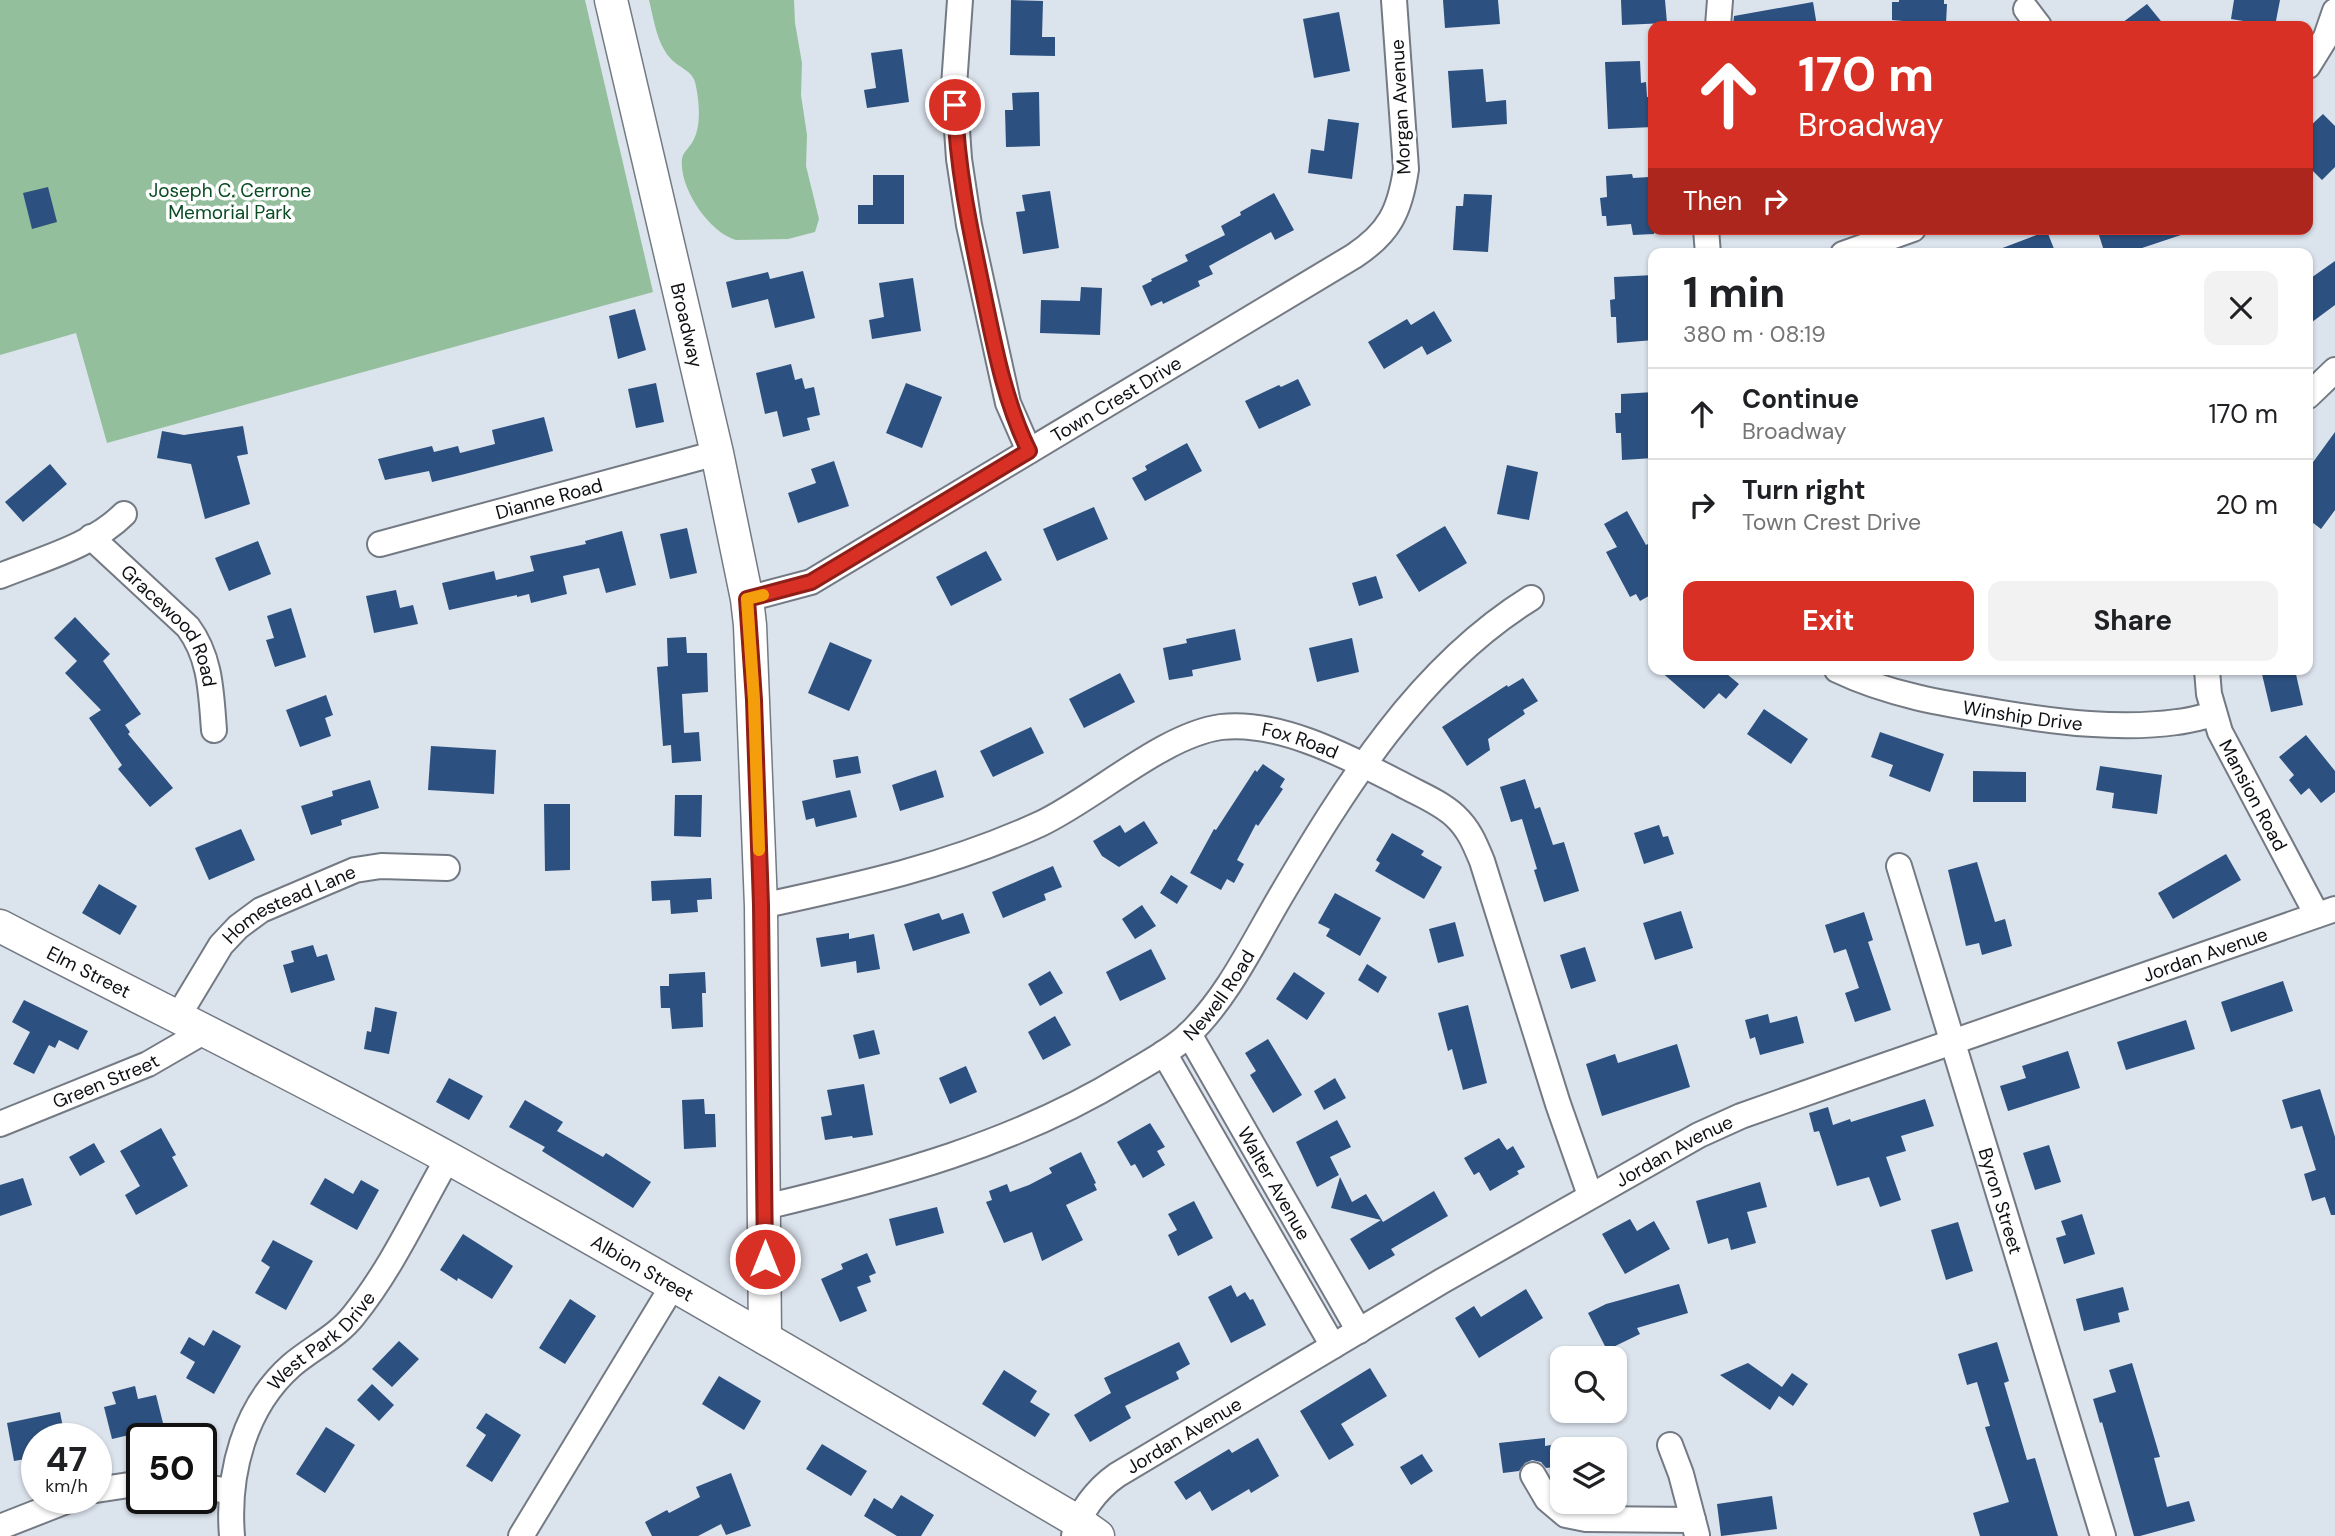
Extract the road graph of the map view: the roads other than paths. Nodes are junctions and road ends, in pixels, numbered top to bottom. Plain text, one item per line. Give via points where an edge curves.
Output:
1 (611, 0) edge
2 (960, 0) edge
3 (1394, 0) edge
4 (1720, 0) edge
5 (2335, 12) edge
6 (1718, 21) edge
7 (2313, 58) edge
8 (1396, 213) joint
9 (1896, 235) edge
10 (1860, 248) edge
11 (2335, 370) edge
12 (2313, 391) edge
13 (1029, 451) junction
14 (717, 453) junction
15 (124, 513) dead end
16 (91, 537) junction
17 (380, 544) dead end
18 (0, 576) edge
19 (1531, 598) dead end
20 (747, 599) junction
21 (1849, 675) edge
22 (2208, 675) edge
23 (2214, 714) junction
24 (214, 730) dead end
25 (1363, 764) junction
26 (1899, 866) dead end
27 (447, 868) dead end
28 (761, 905) junction
29 (2326, 912) edge
30 (0, 926) edge
31 (177, 1018) junction
32 (205, 1031) junction
33 (1189, 1034) junction
34 (1952, 1042) junction
35 (1164, 1054) junction
36 (0, 1124) edge
37 (448, 1158) junction
38 (1590, 1195) junction
39 (765, 1207) junction
40 (672, 1287) junction
41 (1359, 1331) junction
42 (765, 1338) junction
43 (1333, 1346) junction
44 (1670, 1445) dead end
45 (1533, 1475) dead end
46 (217, 1490) edge
47 (231, 1491) junction
48 (33, 1514) edge
49 (0, 1527) edge
50 (1695, 1528) edge
51 (1083, 1531) edge
52 (232, 1536) edge
53 (521, 1536) edge
54 (2103, 1536) edge

1 - 14 main road, Broadway
2 - 13 street via 954,86 969,225 1008,402
3 - 8 street, Morgan Avenue via 1406,148 1403,191
4 - 6 street
5 - 7 street
8 - 13 street, Town Crest Drive via 1377,239 1354,256
9 - 10 street
11 - 12 street
13 - 20 street, Town Crest Drive via 811,582
14 - 17 street, Dianne Road
14 - 20 main road, Broadway
15 - 16 street
16 - 18 street
16 - 24 street, Gracewood Road via 196,639 207,667
19 - 25 street, Newell Road via 1491,625 1443,669
20 - 28 main road, Broadway
21 - 23 street, Winship Drive via 1913,697 2036,718 2137,724
22 - 23 street, Mansion Road
23 - 29 street, Mansion Road via 2229,751
25 - 28 street, Fox Road via 1290,735 1243,726 1220,728 1162,750 1060,814 982,848 867,884
25 - 33 street, Newell Road via 1235,972
25 - 38 street, Fox Road via 1438,803 1470,833
26 - 34 street, Byron Street
27 - 31 street, Homestead Lane via 355,870 261,910 221,945
28 - 39 main road, Broadway
29 - 34 street, Jordan Avenue
30 - 31 main road, Elm Street
31 - 32 main road, Albion Street
32 - 36 street, Green Street via 148,1064
32 - 37 main road, Albion Street
33 - 35 street, Newell Road
33 - 41 street, Walter Avenue
34 - 38 street, Jordan Avenue via 1741,1116 1676,1146
34 - 54 street, Byron Street
35 - 39 street, Newell Road via 1061,1113 971,1150
35 - 43 street, Walter Avenue
37 - 40 main road, Albion Street
37 - 47 street, West Park Drive via 359,1310 268,1390 247,1430
38 - 41 street, Jordan Avenue
39 - 42 main road, Broadway
40 - 42 main road, Albion Street
40 - 53 street
41 - 43 street, Jordan Avenue
42 - 51 main road, Albion Street
43 - 51 street, Jordan Avenue via 1116,1475 1103,1486
44 - 50 street
45 - 50 street via 1547,1499 1566,1515
46 - 47 street
47 - 52 street, West Park Drive
48 - 49 street

